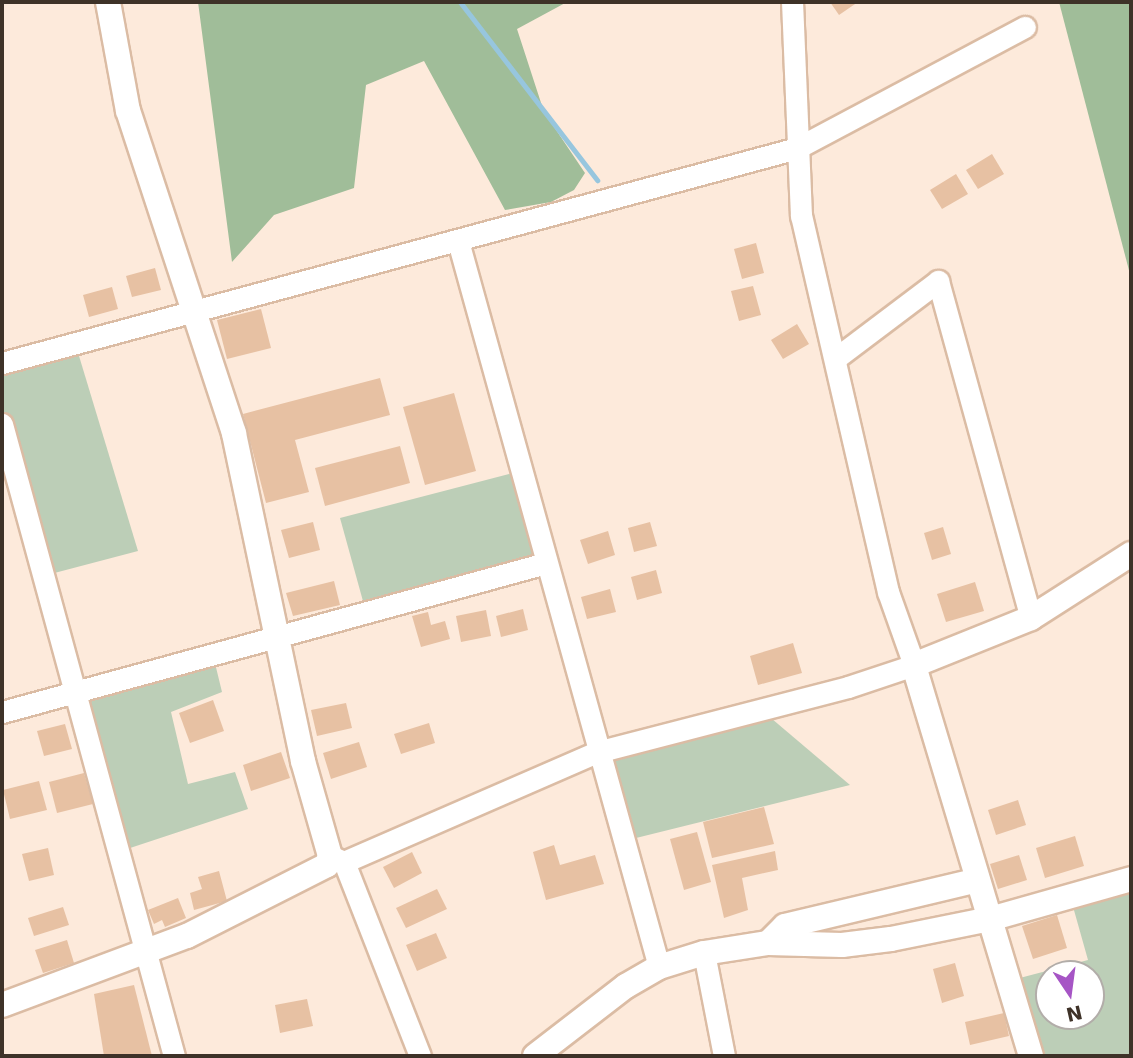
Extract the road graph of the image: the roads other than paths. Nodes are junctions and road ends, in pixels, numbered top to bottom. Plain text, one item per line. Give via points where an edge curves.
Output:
1 (108, 2) edge
2 (792, 2) edge
3 (1025, 27) dead end
4 (797, 148) junction
5 (458, 241) junction
6 (197, 311) junction
7 (836, 358) junction
8 (2, 363) edge
9 (2, 424) edge
10 (1131, 555) edge
11 (546, 563) junction
12 (1031, 618) junction
13 (277, 638) junction
14 (914, 665) junction
15 (74, 692) junction
16 (2, 712) edge
17 (597, 751) junction
18 (337, 859) junction
19 (1131, 879) edge
20 (978, 880) junction
21 (989, 919) junction
22 (768, 943) junction
23 (145, 951) junction
24 (704, 953) junction
25 (659, 967) junction
26 (2, 1005) edge
27 (174, 1056) edge
28 (420, 1056) edge
29 (535, 1056) edge
30 (724, 1056) edge
31 (1031, 1056) edge

1 - 6 street via 128,111
2 - 4 street
3 - 4 street
4 - 5 street
4 - 7 street via 802,216
5 - 6 street
5 - 11 street
6 - 8 street
6 - 13 street via 234,433
7 - 12 street via 938,281
7 - 14 street via 888,592
9 - 15 street
10 - 12 street
11 - 13 street
11 - 17 street
12 - 14 street
13 - 15 street
13 - 18 street via 303,761
14 - 17 street via 848,687
14 - 20 street
15 - 16 street
15 - 23 street
17 - 18 street
17 - 25 street
18 - 23 street via 187,936
18 - 28 street
19 - 21 street
20 - 21 street
20 - 22 street via 785,926
21 - 22 street via 842,945
21 - 31 street
22 - 24 street
23 - 26 street
23 - 27 street
24 - 25 street
24 - 30 street
25 - 29 street via 594,1008

